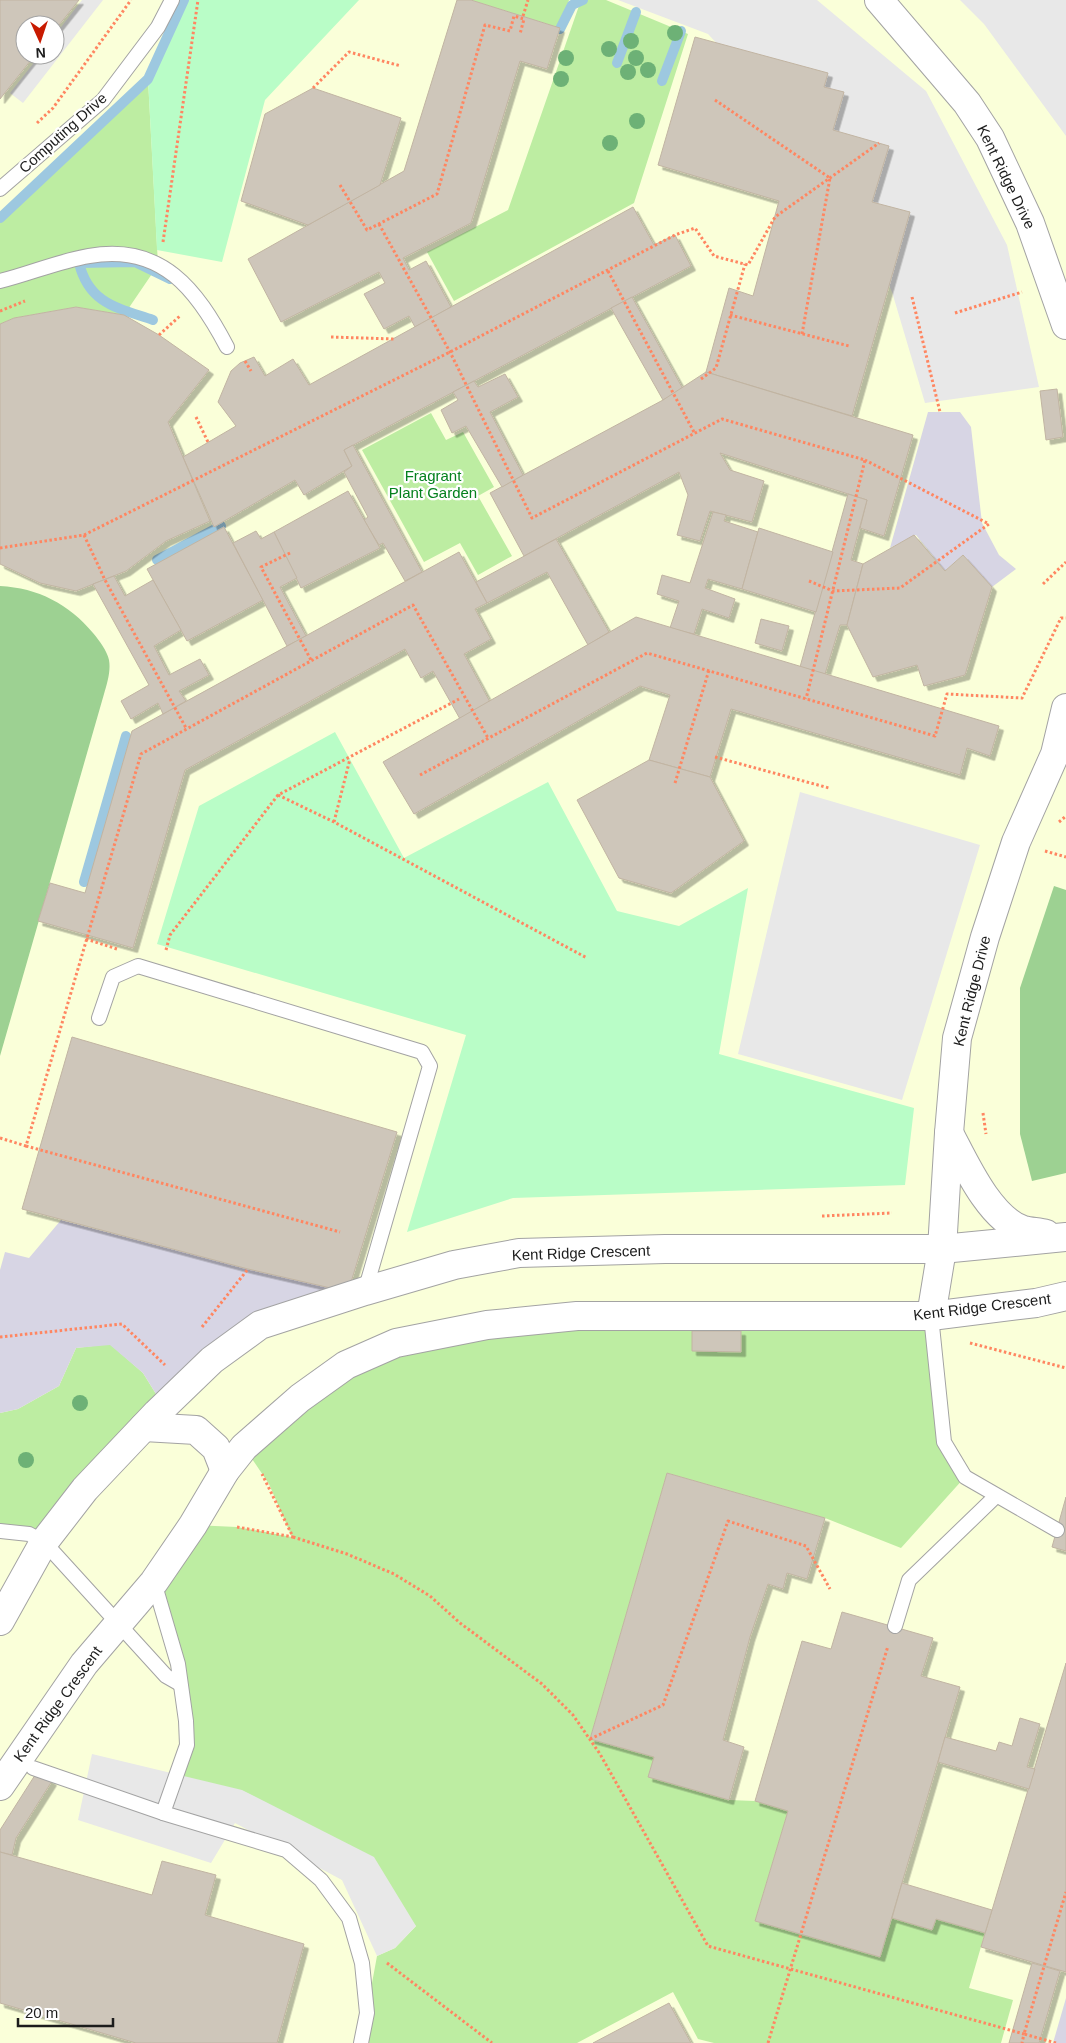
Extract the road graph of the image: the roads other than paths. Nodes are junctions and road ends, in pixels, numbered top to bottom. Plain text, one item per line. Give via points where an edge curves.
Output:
1 (172, 0) edge
2 (879, 0) edge
3 (0, 189) edge
4 (0, 281) edge
5 (1066, 325) edge
6 (227, 347) dead end
7 (1066, 708) edge
8 (99, 1018) dead end
9 (949, 1133) junction
10 (1066, 1237) edge
11 (942, 1249) junction
12 (365, 1290) junction
13 (1066, 1296) edge
14 (931, 1316) junction
15 (144, 1427) junction
16 (226, 1471) junction
17 (996, 1496) junction
18 (1057, 1530) dead end
19 (0, 1531) edge
20 (44, 1542) junction
21 (154, 1582) junction
22 (0, 1621) edge
23 (118, 1623) junction
24 (895, 1626) road end
25 (180, 1684) junction
26 (33, 1768) dead end
27 (0, 1786) edge
28 (163, 1814) junction
29 (361, 2043) edge

1 - 3 lane, Computing Drive via 158,28 103,100
2 - 5 street, Kent Ridge Drive via 967,103 990,138 1030,224
4 - 6 lane via 89,256 118,254 169,270 192,290
7 - 9 street, Kent Ridge Drive via 1055,754 1016,842 984,937 957,1038
8 - 12 lane via 113,977 138,966 422,1052 430,1066
9 - 10 street via 981,1193 1000,1214 1022,1230
9 - 11 street, Kent Ridge Drive
10 - 11 street, Kent Ridge Crescent
11 - 12 street, Kent Ridge Crescent via 675,1249 519,1253 454,1265
11 - 14 street, Kent Ridge Drive
12 - 15 street, Kent Ridge Crescent via 260,1325 212,1360
13 - 14 street, Kent Ridge Crescent via 1036,1303
14 - 16 street, Kent Ridge Crescent via 577,1316 486,1325 396,1343 346,1365 300,1398 244,1447
14 - 17 lane via 944,1442 964,1477
15 - 16 street via 196,1430 216,1448
15 - 20 street, Kent Ridge Crescent via 85,1489
16 - 21 street, Kent Ridge Crescent
17 - 18 lane
17 - 24 lane via 909,1580
19 - 20 lane via 29,1534
20 - 22 street, Kent Ridge Crescent
20 - 23 lane
21 - 23 street, Kent Ridge Crescent
21 - 25 lane via 178,1664
23 - 25 lane via 166,1676
23 - 27 street, Kent Ridge Crescent via 84,1664
25 - 28 lane via 187,1745
26 - 28 lane
28 - 29 lane via 286,1850 321,1880 349,1918 362,1963 368,2013

